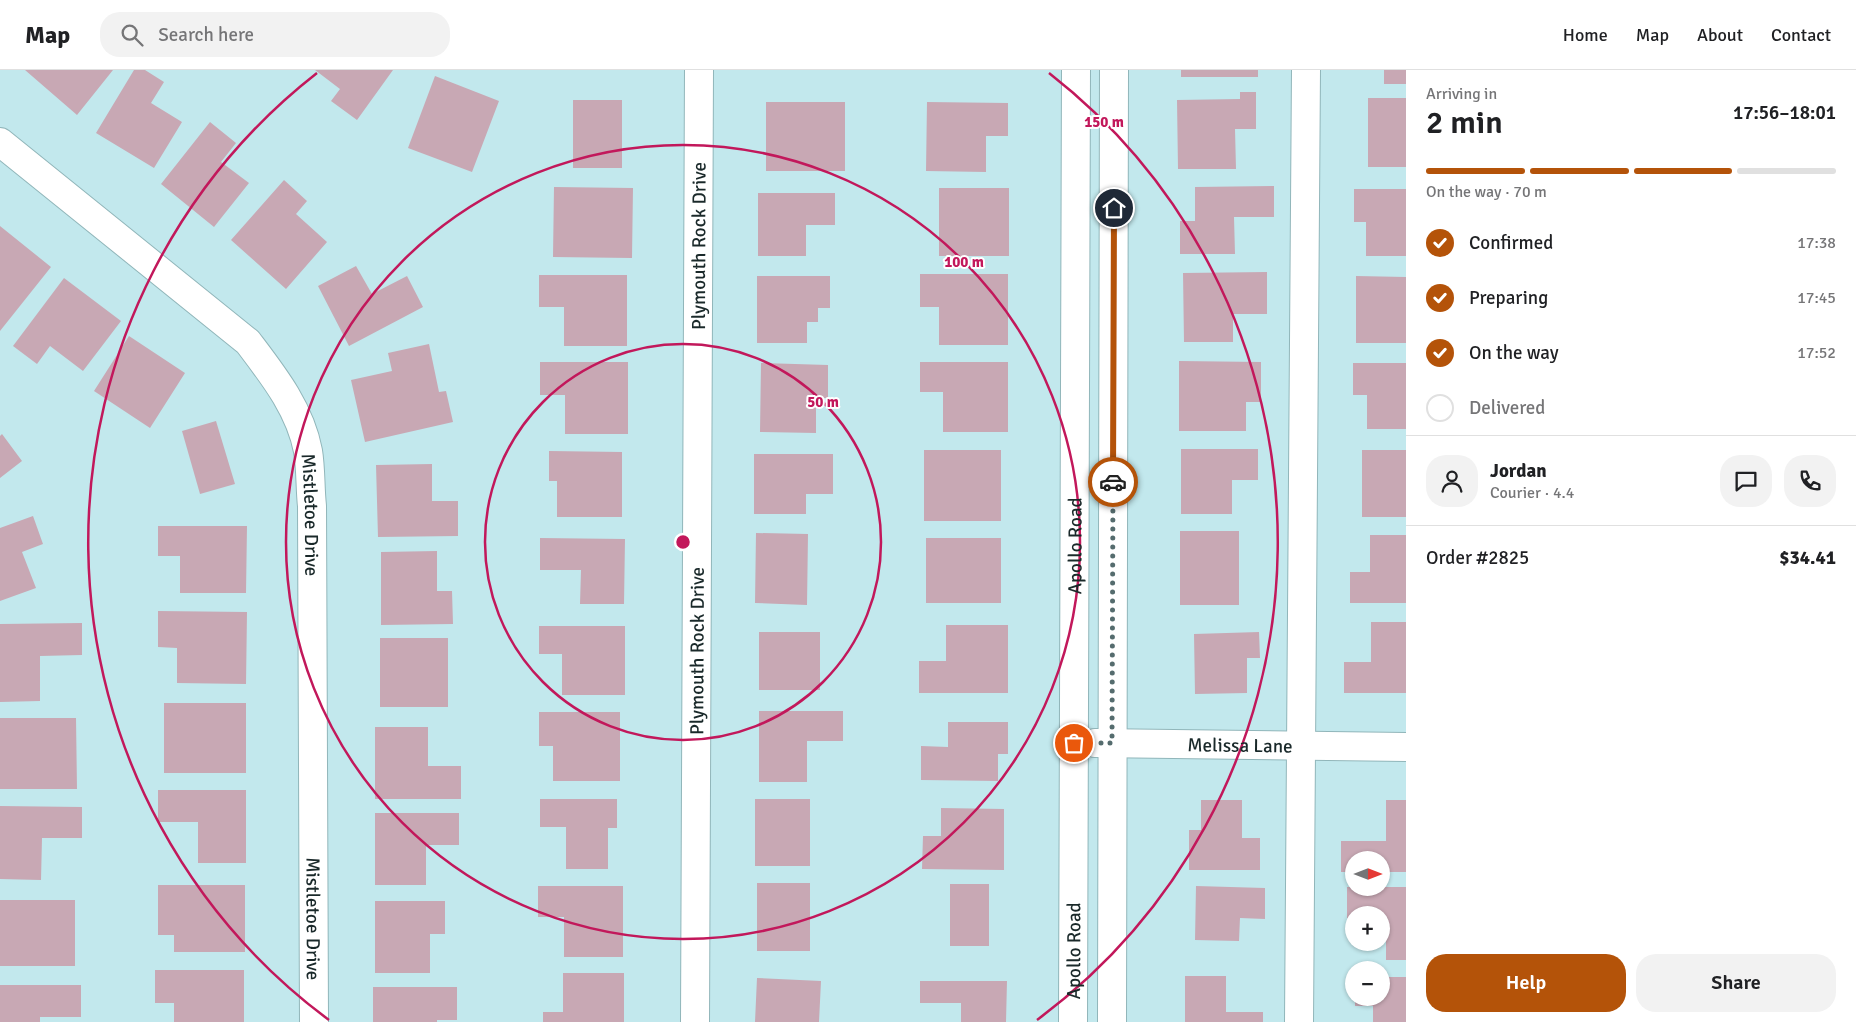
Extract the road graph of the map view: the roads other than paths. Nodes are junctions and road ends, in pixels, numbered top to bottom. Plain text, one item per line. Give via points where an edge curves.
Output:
1 (699, 70) edge
2 (1076, 70) edge
3 (1114, 70) edge
4 (1306, 70) edge
5 (0, 142) edge
6 (1074, 743) junction
7 (1112, 743) junction
8 (1301, 746) junction
9 (1406, 747) edge
10 (314, 1022) edge
11 (696, 1022) edge
12 (1073, 1022) edge
13 (1112, 1022) edge
14 (1299, 1022) edge

1 - 11 street, Plymouth Rock Drive
2 - 6 street, Apollo Road
3 - 7 street, Apollo Road
4 - 8 street
5 - 10 street, Mistletoe Drive via 248,342 279,383 294,410 308,450 312,506
6 - 7 street, Melissa Lane
6 - 12 street, Apollo Road
7 - 8 street, Melissa Lane
7 - 13 street, Apollo Road
8 - 9 street, Melissa Lane
8 - 14 street

